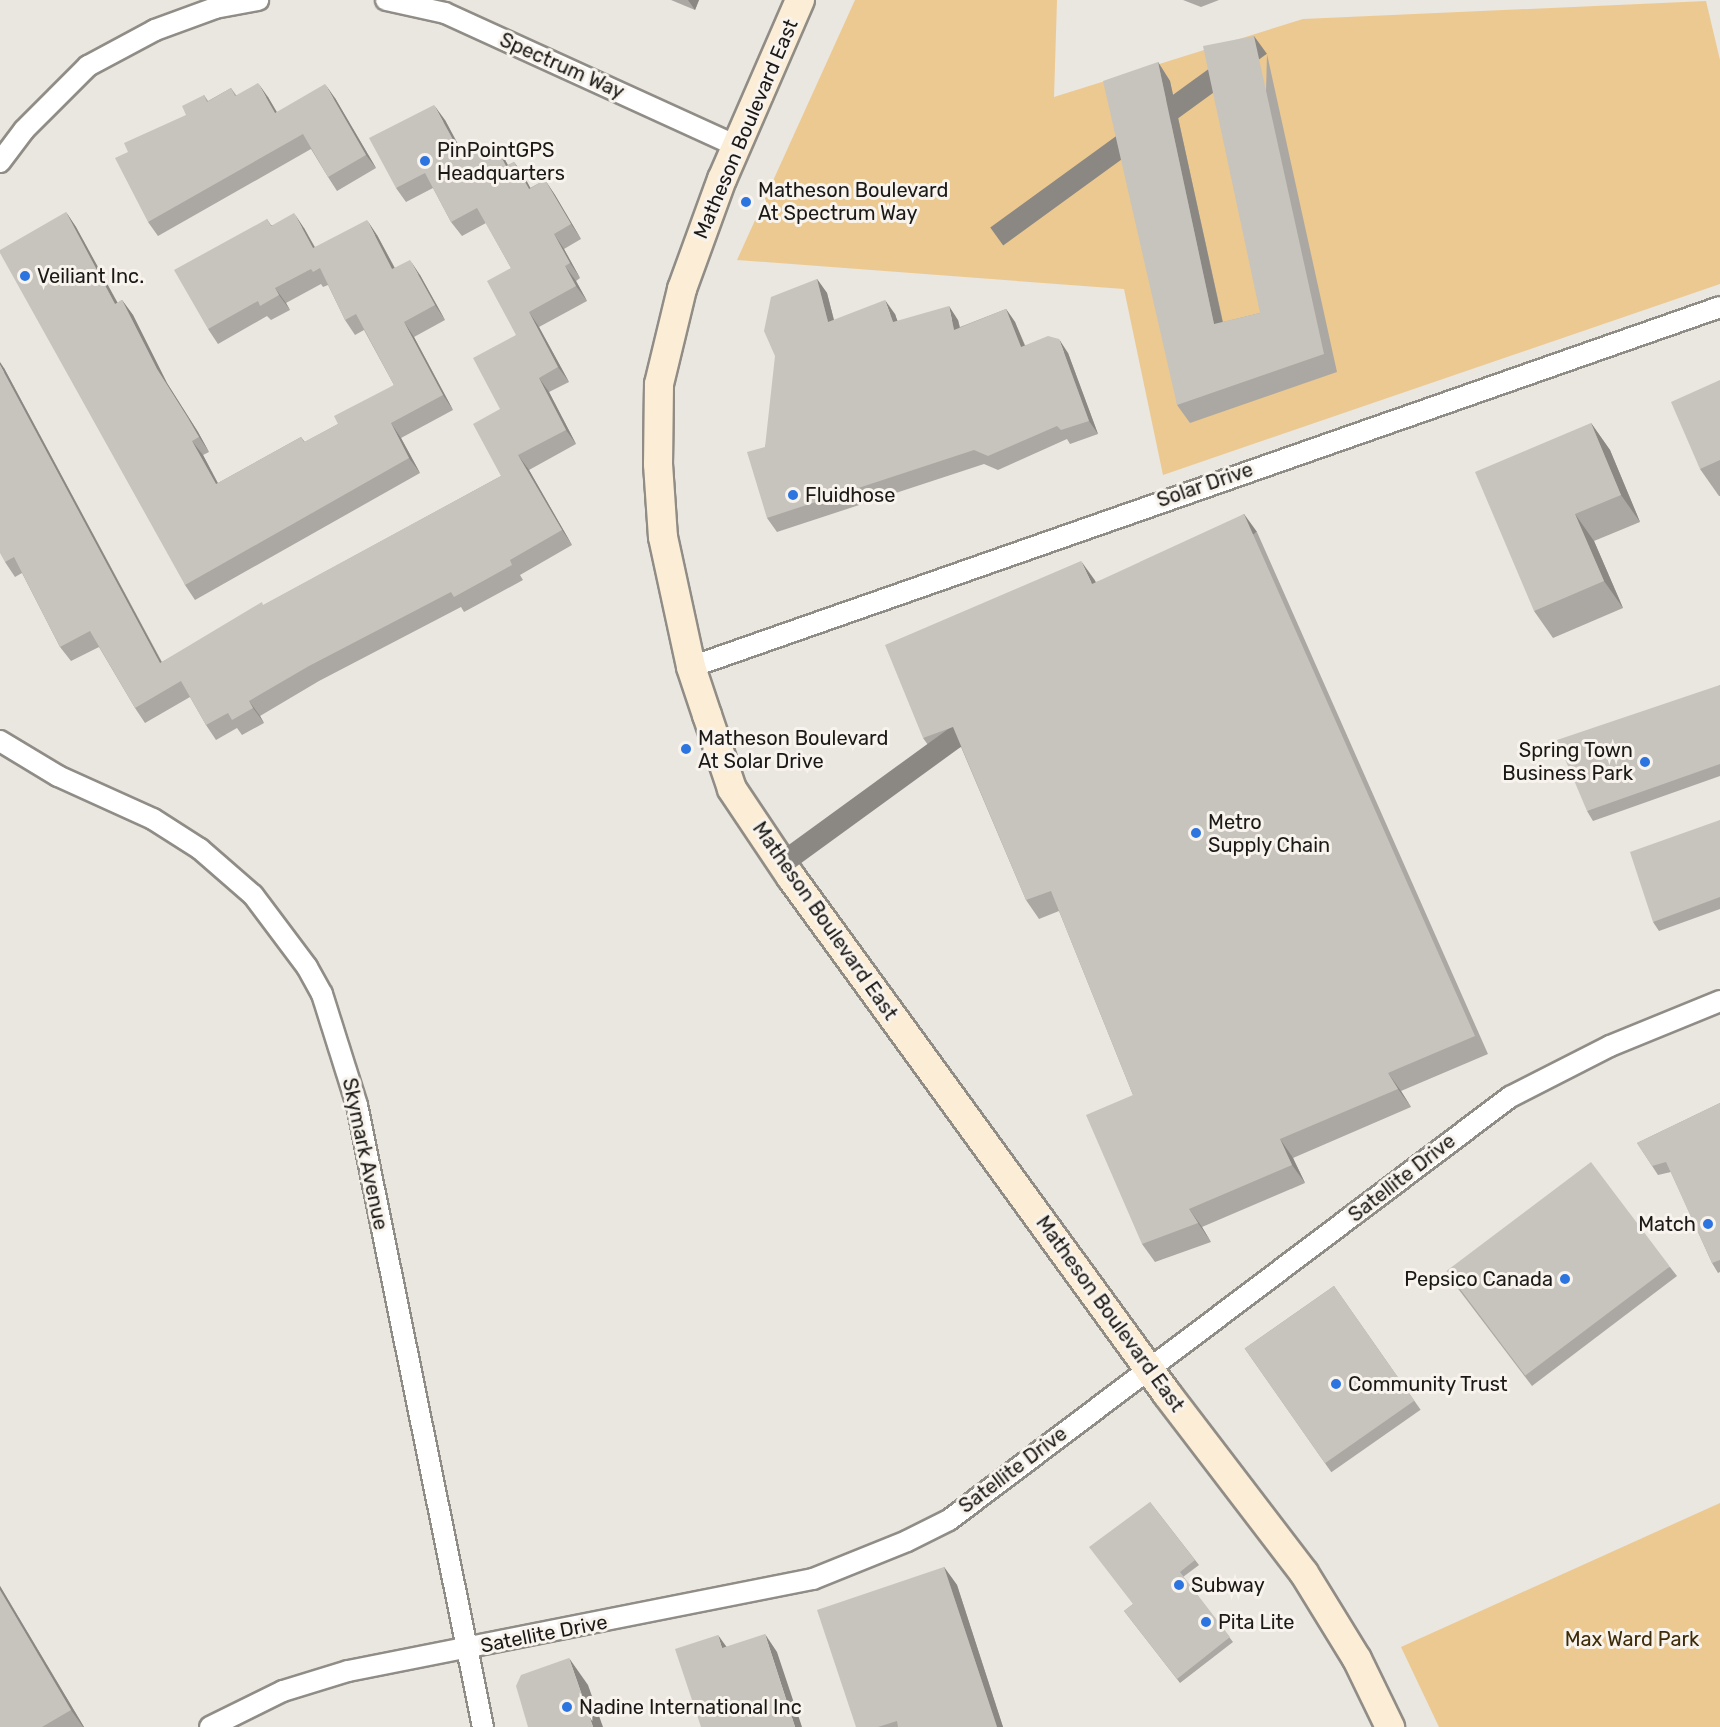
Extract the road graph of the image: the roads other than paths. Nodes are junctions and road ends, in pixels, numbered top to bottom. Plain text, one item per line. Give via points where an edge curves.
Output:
1 (258, 0) edge
2 (386, 0) edge
3 (800, 0) edge
4 (735, 145) junction
5 (0, 162) edge
6 (1720, 307) edge
7 (691, 667) junction
8 (0, 741) edge
9 (1720, 1000) edge
10 (1150, 1368) junction
11 (466, 1648) junction
12 (210, 1727) edge
13 (483, 1727) edge
14 (1390, 1727) edge

1 - 5 street via 215,8 154,30 88,66 19,136
2 - 4 street, Spectrum Way via 446,13
3 - 4 street, Matheson Boulevard East
4 - 7 street, Matheson Boulevard East via 682,289 659,384 658,464 663,537
6 - 7 street, Solar Drive
7 - 10 street, Matheson Boulevard East via 732,789 791,877
8 - 11 street, Skymark Avenue via 58,776 153,819 200,849 253,895 307,967 322,994 357,1105
9 - 10 street, Satellite Drive via 1610,1046 1510,1097
10 - 11 street, Satellite Drive via 948,1520 907,1541 813,1579
10 - 14 street, Matheson Boulevard East via 1304,1573 1352,1652
11 - 12 street, Satellite Drive via 337,1674 283,1691
11 - 13 street, Skymark Avenue

